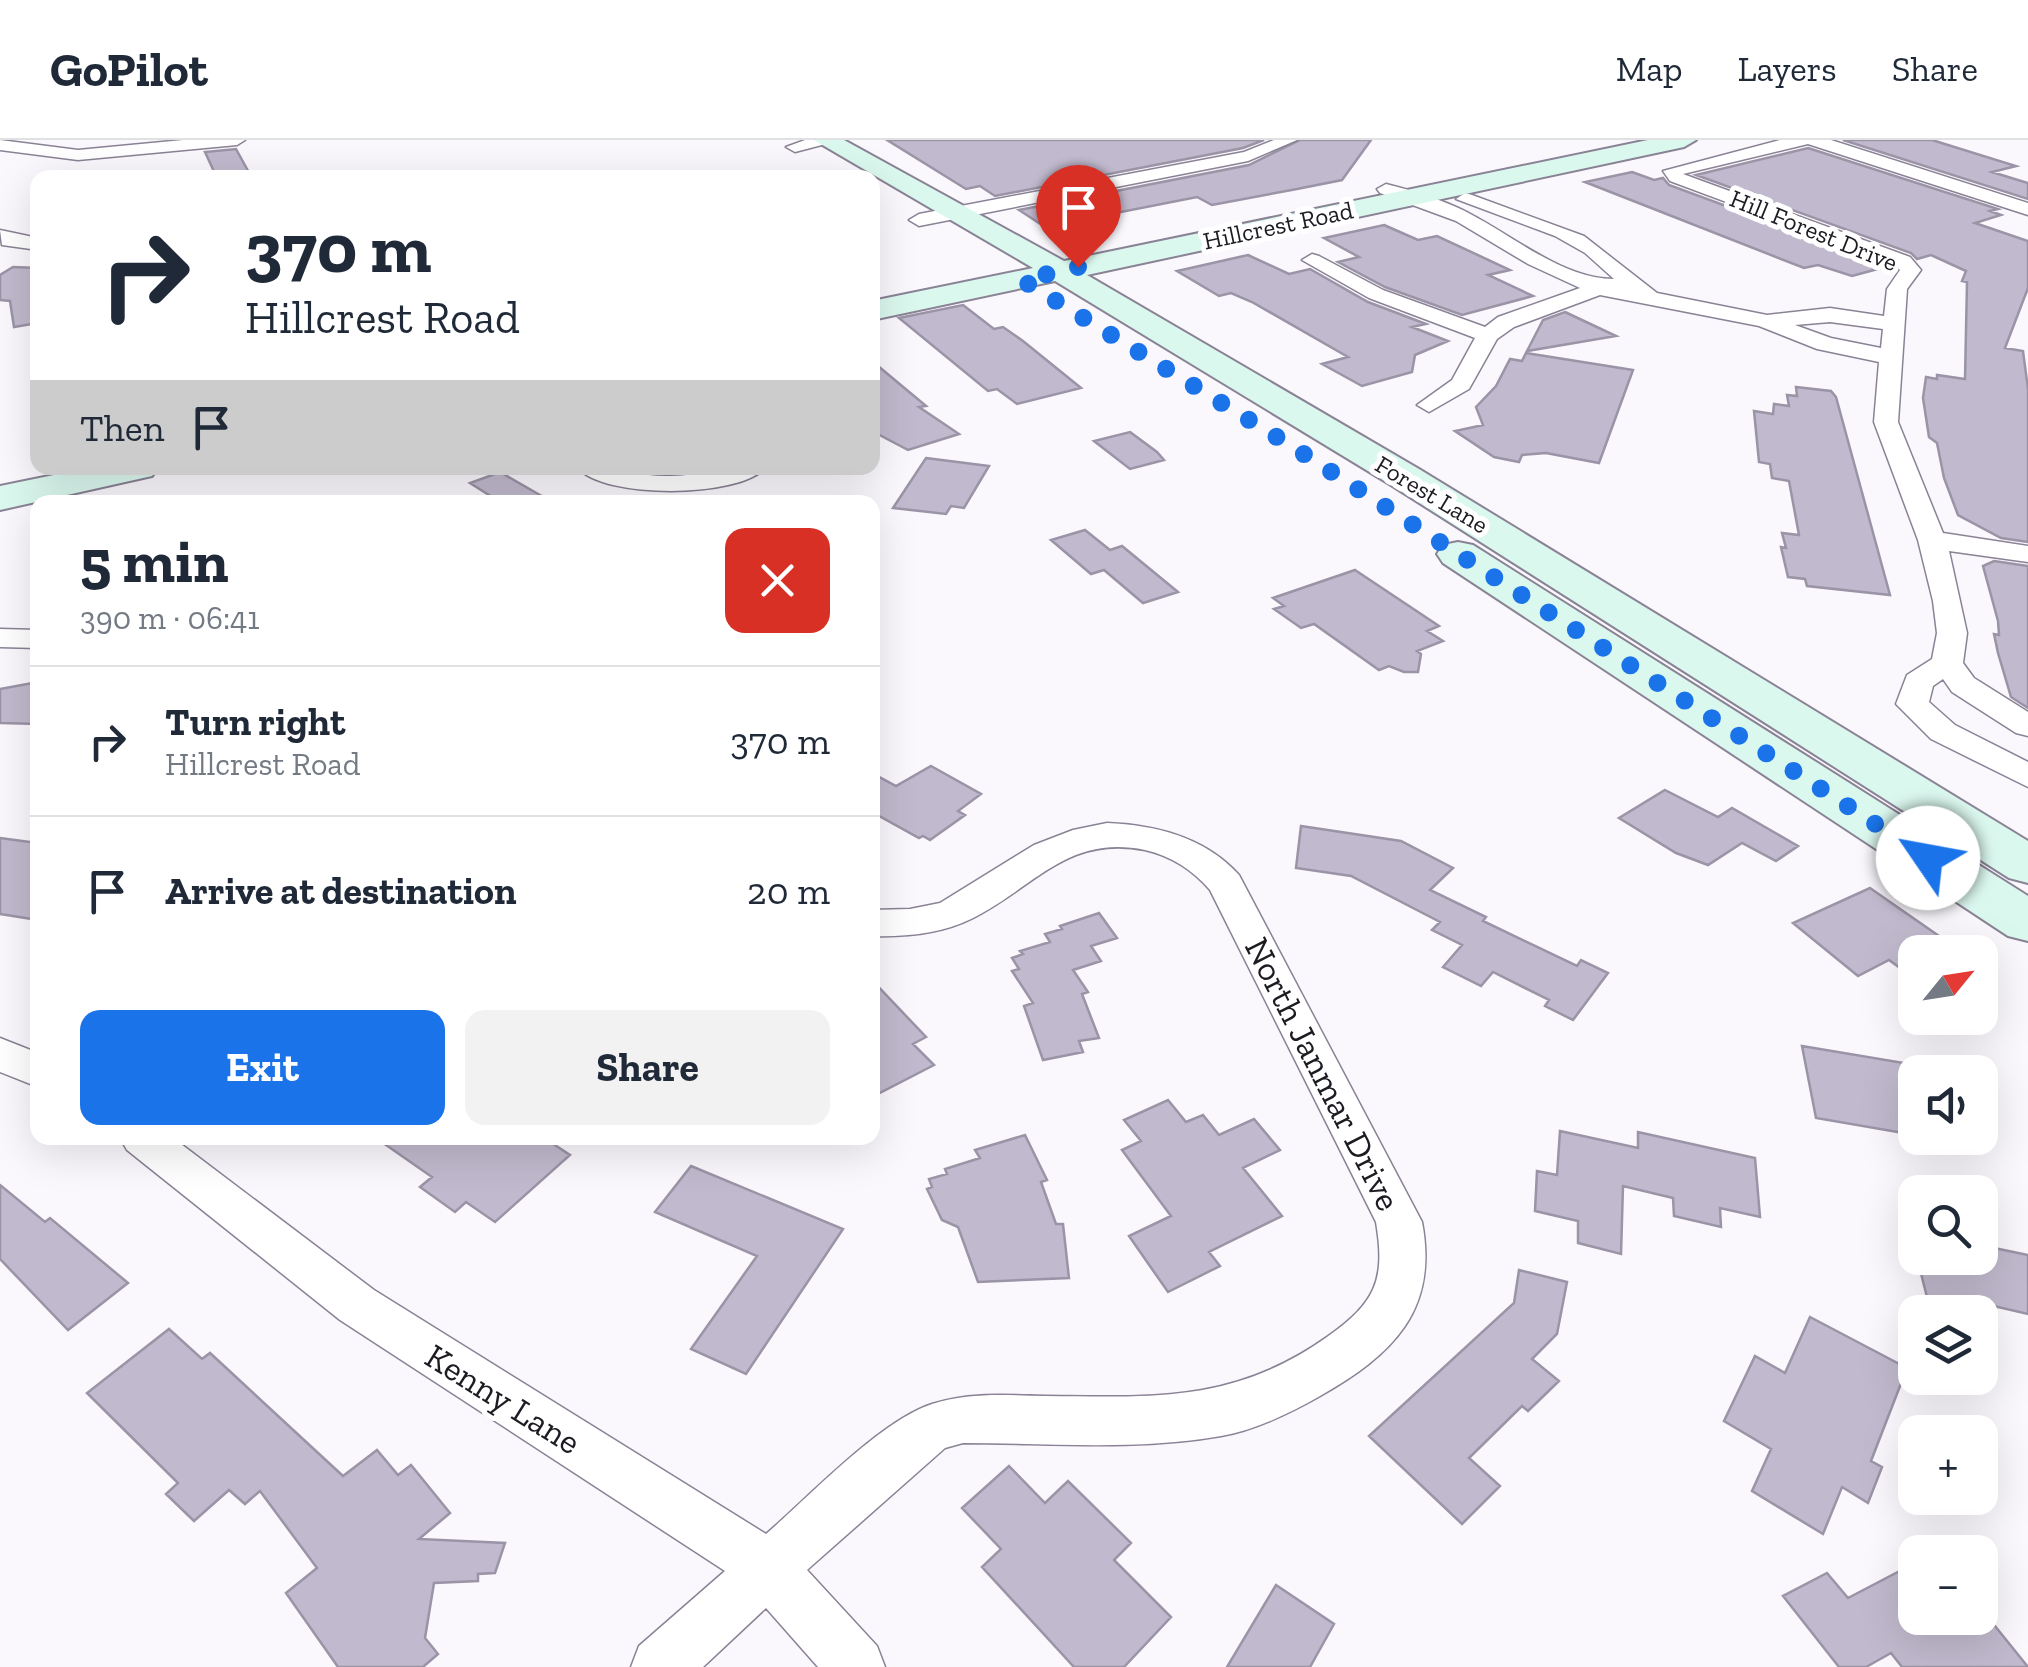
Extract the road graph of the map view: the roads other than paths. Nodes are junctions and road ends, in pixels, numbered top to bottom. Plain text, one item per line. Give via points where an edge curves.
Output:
1 (237, 140) edge
2 (1289, 140) edge
3 (1612, 140) edge
4 (1684, 140) edge
5 (1802, 140) edge
6 (1814, 140) edge
7 (813, 142) edge
8 (1648, 143) edge
9 (0, 145) edge
10 (839, 170) edge
11 (860, 170) edge
12 (880, 182) edge
13 (1413, 189) junction
14 (880, 195) edge
15 (2028, 209) edge
16 (936, 216) junction
17 (0, 236) edge
18 (1572, 239) junction
19 (30, 243) edge
20 (1523, 250) junction
21 (1111, 260) junction
22 (1312, 260) dead end
23 (1030, 269) junction
24 (1624, 279) junction
25 (1598, 288) junction
26 (880, 291) edge
27 (1659, 302) junction
28 (880, 309) edge
29 (1765, 321) junction
30 (1893, 324) junction
31 (1488, 335) junction
32 (1192, 351) junction
33 (1889, 357) junction
34 (1429, 405) dead end
35 (30, 471) edge
36 (107, 475) edge
37 (614, 475) edge
38 (723, 475) edge
39 (0, 476) edge
40 (1406, 477) junction
41 (1362, 491) junction
42 (0, 498) edge
43 (1932, 540) junction
44 (2028, 554) edge
45 (0, 638) edge
46 (30, 639) edge
47 (1947, 663) junction
48 (2028, 726) edge
49 (2028, 776) edge
50 (2028, 864) edge
51 (2028, 922) edge
52 (880, 923) edge
53 (0, 1054) edge
54 (30, 1067) edge
55 (151, 1145) edge
56 (768, 1568) junction
57 (660, 1667) edge
58 (856, 1667) edge

1 - 9 street via 78,155
2 - 16 street via 1248,156
3 - 13 main road, Hillcrest Road
4 - 8 main road, Hillcrest Road
5 - 30 street, Hill Forest Drive via 1672,171 1902,261 1911,270 1896,289
6 - 15 street
7 - 10 main road, Forest Lane
7 - 11 main road, Forest Lane
8 - 13 main road, Hillcrest Road
12 - 16 main road, Forest Lane
13 - 18 street via 1515,214
13 - 20 street
13 - 21 main road, Hillcrest Road
13 - 23 main road, Hillcrest Road
14 - 16 main road, Forest Lane
16 - 23 main road, Forest Lane
17 - 19 street
18 - 20 street
18 - 24 street
20 - 25 street
21 - 23 main road, Hillcrest Road
21 - 32 main road via 1102,281 1171,327
22 - 31 street via 1376,294
23 - 26 main road, Hillcrest Road
23 - 28 main road, Hillcrest Road
23 - 32 main road, Forest Lane
23 - 41 main road, Forest Lane
24 - 25 street
24 - 27 street
25 - 27 street
25 - 31 street via 1527,312
27 - 29 street
29 - 30 street via 1830,315
29 - 33 street via 1825,344
30 - 33 street, Hill Forest Drive
31 - 34 street via 1461,384
32 - 40 main road, Forest Lane
33 - 43 street, Hill Forest Drive via 1886,422
35 - 39 main road
36 - 42 main road
37 - 38 street via 646,485
40 - 41 main road
40 - 50 main road, Forest Lane
41 - 51 main road, Forest Lane
43 - 44 street
43 - 47 street, Hill Forest Drive via 1950,617
45 - 46 street
47 - 48 street via 1963,684
47 - 49 street via 1918,682 1912,704 1943,732
52 - 56 street, North Janmar Drive via 952,914 1062,844 1086,836 1139,837 1203,861 1226,884 1400,1222 1406,1264 1390,1312 1340,1357 1276,1394 1226,1412 963,1419 930,1430
53 - 54 street
55 - 56 street, Kenny Lane via 357,1305
56 - 57 street, North Janmar Drive
56 - 58 street, Kenny Lane

